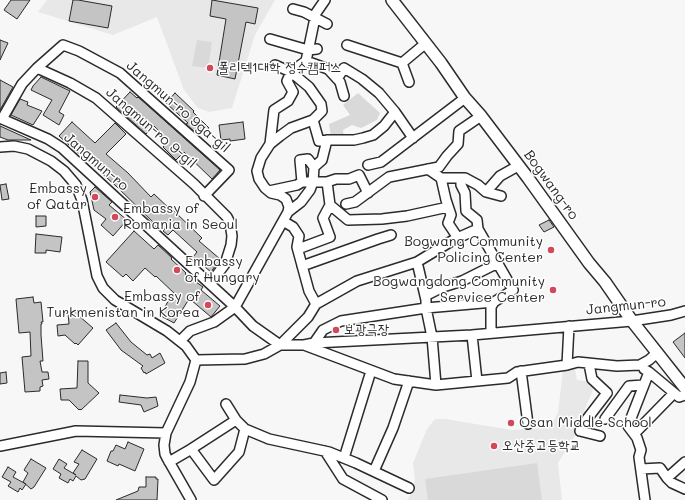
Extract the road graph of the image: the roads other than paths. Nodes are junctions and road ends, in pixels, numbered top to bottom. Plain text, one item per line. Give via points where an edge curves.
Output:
1 (325, 0) edge
2 (392, 0) edge
3 (293, 9) dead end
4 (316, 18) junction
5 (327, 24) dead end
6 (270, 39) dead end
7 (426, 42) junction
8 (348, 44) dead end
9 (313, 50) junction
10 (306, 61) junction
11 (402, 63) junction
12 (275, 65) dead end
13 (37, 68) junction
14 (291, 72) junction
15 (337, 79) junction
16 (408, 82) dead end
17 (344, 96) dead end
18 (465, 98) junction
19 (395, 112) junction
20 (481, 116) junction
21 (1, 119) edge
22 (312, 120) junction
23 (413, 138) junction
24 (327, 140) junction
25 (270, 144) junction
26 (0, 147) edge
27 (382, 162) junction
28 (368, 165) dead end
29 (518, 166) junction
30 (314, 167) junction
31 (428, 169) junction
32 (389, 177) junction
33 (441, 178) junction
34 (461, 178) junction
35 (302, 182) junction
36 (313, 182) junction
37 (328, 182) junction
38 (269, 191) junction
39 (486, 192) junction
40 (368, 193) junction
41 (204, 196) junction
42 (501, 196) dead end
43 (346, 204) dead end
44 (330, 206) junction
45 (448, 207) junction
46 (288, 212) junction
47 (283, 221) junction
48 (478, 229) junction
49 (391, 235) dead end
50 (458, 238) junction
51 (298, 249) junction
52 (417, 262) junction
53 (498, 263) junction
54 (302, 266) junction
55 (210, 284) junction
56 (425, 296) junction
57 (494, 302) junction
58 (316, 304) junction
59 (235, 307) junction
60 (426, 308) junction
61 (685, 311) edge
62 (632, 321) junction
63 (569, 326) junction
64 (491, 333) junction
65 (472, 334) junction
66 (432, 336) junction
67 (180, 341) junction
68 (314, 343) junction
69 (280, 345) junction
70 (304, 345) junction
71 (657, 353) junction
72 (196, 360) junction
73 (589, 364) junction
74 (567, 365) junction
75 (638, 365) junction
76 (371, 371) junction
77 (521, 371) junction
78 (649, 372) junction
79 (477, 381) junction
80 (409, 382) junction
81 (644, 384) junction
82 (436, 385) junction
83 (685, 388) edge
84 (674, 393) junction
85 (685, 395) edge
86 (226, 404) dead end
87 (605, 419) dead end
88 (236, 420) junction
89 (528, 424) dead end
90 (245, 429) junction
91 (166, 433) junction
92 (634, 434) junction
93 (600, 436) dead end
94 (0, 446) edge
95 (191, 449) junction
96 (325, 451) junction
97 (344, 458) junction
98 (169, 462) junction
99 (685, 462) edge
100 (641, 469) junction
101 (374, 471) junction
102 (667, 478) junction
103 (409, 488) dead end
104 (685, 489) edge
105 (191, 500) edge
106 (382, 500) edge
107 (646, 500) edge

1 - 4 street via 316,13
2 - 7 main road, Bogwang-ro
3 - 4 street
4 - 5 street
4 - 9 street
6 - 9 street
7 - 11 street
7 - 18 main road, Bogwang-ro
8 - 11 street
9 - 10 street
10 - 14 street
10 - 15 street via 328,69
11 - 16 street
12 - 14 street
13 - 21 street via 22,84
13 - 41 street, Jangmun-ro 9-gil via 70,82 96,98 194,184
13 - 41 street, Jangmun-ro 9ga-gil via 63,45 120,73 229,170
14 - 22 street via 309,87 321,104 322,111
14 - 25 street via 287,80 293,92 288,101 274,110
15 - 17 street
15 - 19 street via 344,68 379,93
18 - 20 main road, Bogwang-ro
18 - 23 street
19 - 23 street
19 - 24 street via 373,135 354,140
20 - 29 main road, Bogwang-ro
20 - 31 street via 459,131 458,144 439,167
21 - 55 street, Jangmun-ro via 62,148
22 - 24 street via 319,141
22 - 25 street via 291,128
23 - 27 street
24 - 30 street via 322,160
25 - 38 street via 261,158 257,171 259,179
26 - 67 street via 28,149 64,171 76,185 82,200 97,276 103,288 115,300
27 - 28 street
27 - 32 street
29 - 39 street via 500,176
29 - 62 main road, Bogwang-ro
30 - 35 street via 308,159 300,160
30 - 36 street
31 - 32 street
31 - 33 street
32 - 40 street
33 - 34 street
33 - 45 street
34 - 39 street via 478,185
34 - 48 street via 466,212 477,220
35 - 36 street
35 - 38 street
36 - 37 street
36 - 46 street via 301,202
37 - 40 street via 359,176
37 - 44 street
38 - 46 street via 286,199
39 - 42 street
40 - 43 street via 355,202
41 - 55 street, Jangmun-ro 9-gil via 226,217 230,223 232,236 225,264
44 - 45 street via 348,220 407,216
44 - 51 street via 323,218 330,237
45 - 50 street via 451,216 448,223
46 - 47 street
47 - 51 street via 293,227 299,236
47 - 59 street
48 - 50 street
48 - 53 street
49 - 54 street
50 - 52 street
51 - 54 street
52 - 56 street
52 - 58 street via 357,281
53 - 56 street
53 - 57 street via 513,290
54 - 58 street via 309,291
55 - 59 street, Jangmun-ro
56 - 60 street
57 - 60 street
57 - 64 street via 491,307
58 - 69 street via 308,317
59 - 67 street via 214,322 190,331
59 - 69 street, Jangmun-ro via 253,326
60 - 66 street
60 - 68 street via 341,321 323,330
61 - 62 street, Jangmun-ro
62 - 63 street, Jangmun-ro
62 - 71 main road, Bogwang-ro
63 - 64 street, Jangmun-ro
63 - 74 street, Jangmun-ro
64 - 65 street, Jangmun-ro
65 - 66 street, Jangmun-ro
65 - 79 street
66 - 68 street, Jangmun-ro
66 - 82 street
67 - 72 street
68 - 70 street, Jangmun-ro
69 - 70 street, Jangmun-ro
69 - 72 street via 264,354 245,359
70 - 76 street
71 - 75 street
71 - 83 main road, Bogwang-ro
72 - 91 street via 190,382
73 - 74 street via 578,362
73 - 75 street
73 - 93 street via 592,379 607,393 580,430
74 - 77 street
75 - 78 street
76 - 80 street via 394,380
76 - 97 street
77 - 79 street via 508,378
77 - 89 street
78 - 81 street
78 - 84 street
79 - 82 street
80 - 82 street
80 - 101 street
81 - 87 street via 629,386
81 - 92 street via 628,426
84 - 85 street via 679,397
84 - 92 street
86 - 88 street
88 - 90 street
88 - 95 street
90 - 95 street via 239,452 214,480
90 - 96 street via 269,439
91 - 94 street via 76,431
91 - 98 street via 164,445
92 - 100 street via 641,450
95 - 98 street
96 - 97 street
96 - 106 street via 343,479
97 - 101 street
98 - 105 street
99 - 102 street
100 - 102 street via 660,468
100 - 107 street
101 - 103 street
102 - 104 street

